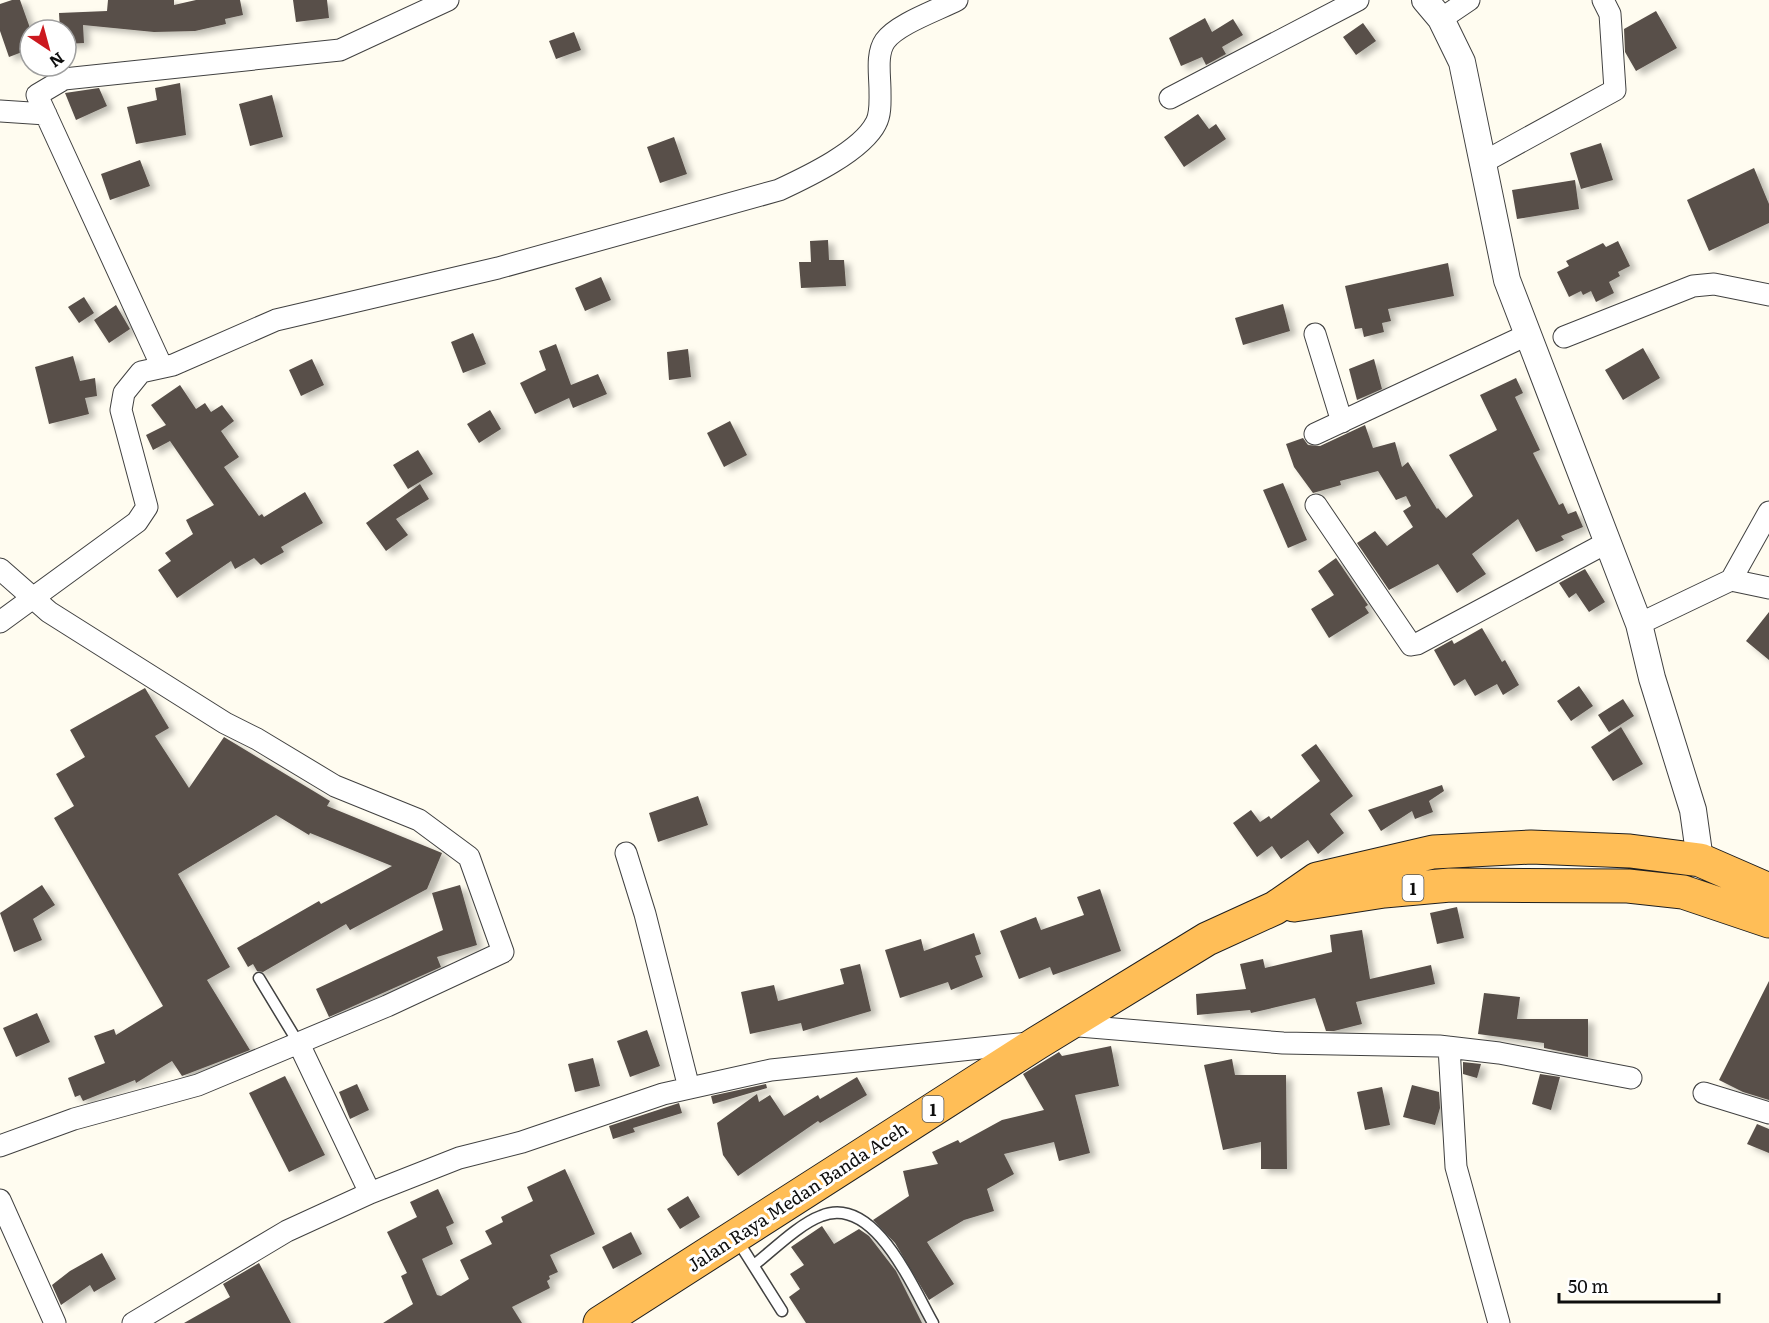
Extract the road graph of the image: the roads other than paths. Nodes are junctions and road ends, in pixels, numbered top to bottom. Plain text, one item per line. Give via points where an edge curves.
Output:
1 (448, 0) edge
2 (957, 0) edge
3 (1358, 0) edge
4 (1468, 0) edge
5 (1603, 0) edge
6 (1433, 10) edge
7 (1170, 98) dead end
8 (0, 111) edge
9 (46, 114) junction
10 (1482, 163) junction
11 (1769, 295) edge
12 (1315, 334) dead end
13 (1527, 335) junction
14 (1564, 337) dead end
15 (162, 367) junction
16 (1342, 422) junction
17 (1315, 435) dead end
18 (1316, 505) dead end
19 (1769, 512) edge
20 (1608, 542) junction
21 (0, 569) edge
22 (1731, 580) junction
23 (1769, 588) edge
24 (39, 593) junction
25 (0, 622) edge
26 (1639, 624) junction
27 (626, 853) dead end
28 (1700, 860) junction
29 (1769, 890) edge
30 (1275, 908) junction
31 (1769, 921) edge
32 (259, 978) dead end
33 (1066, 1025) junction
34 (1036, 1042) junction
35 (299, 1044) junction
36 (1449, 1047) junction
37 (1631, 1078) dead end
38 (689, 1088) junction
39 (1704, 1093) dead end
40 (1769, 1113) edge
41 (0, 1146) edge
42 (370, 1193) junction
43 (0, 1200) edge
44 (735, 1235) junction
45 (754, 1265) junction
46 (782, 1311) dead end
47 (55, 1323) edge
48 (133, 1323) edge
49 (600, 1323) edge
50 (933, 1323) edge
51 (1499, 1323) edge

1 - 9 street via 340,50 64,79 37,95
2 - 15 street via 893,32 884,42 879,57 880,103 876,123 858,144 779,190 498,268 276,320
3 - 7 street
4 - 6 street
5 - 10 street via 1610,14 1615,90
6 - 10 street via 1462,62
8 - 9 street
9 - 15 street
10 - 13 street via 1508,280
11 - 14 street via 1714,284 1693,286
12 - 16 street
13 - 16 street
13 - 20 street
15 - 24 street via 141,372 124,393 121,410 147,507 137,522
16 - 17 street
18 - 20 street via 1411,645
19 - 22 street
20 - 26 street
21 - 24 street
22 - 23 street
22 - 26 street
24 - 25 street
24 - 35 street via 225,723 335,786 419,820 468,857 502,952
26 - 28 street via 1693,810
27 - 38 street
28 - 29 highway, Jalan Raya Medan Banda Aceh / 1
28 - 30 highway, Jalan Raya Medan Banda Aceh / 1 via 1630,851 1531,847 1433,852 1317,879
30 - 31 highway, Jalan Raya Medan Banda Aceh / 1 via 1450,885 1628,886 1683,892
30 - 33 highway, Jalan Raya Medan Banda Aceh / 1 via 1207,939
32 - 35 lane
33 - 34 highway, Jalan Raya Medan Banda Aceh / 1
33 - 36 street via 1284,1043
34 - 38 street via 771,1070
34 - 44 highway, Jalan Raya Medan Banda Aceh / 1
35 - 41 street via 198,1085 74,1119
35 - 42 street
36 - 37 street
36 - 51 street via 1456,1167
38 - 42 street via 522,1142 459,1158
39 - 40 street
42 - 48 street via 287,1231
43 - 47 street
44 - 45 lane
44 - 49 highway, Jalan Raya Medan Banda Aceh / 1
45 - 46 lane
45 - 50 lane via 817,1217 845,1211 862,1219 902,1264

